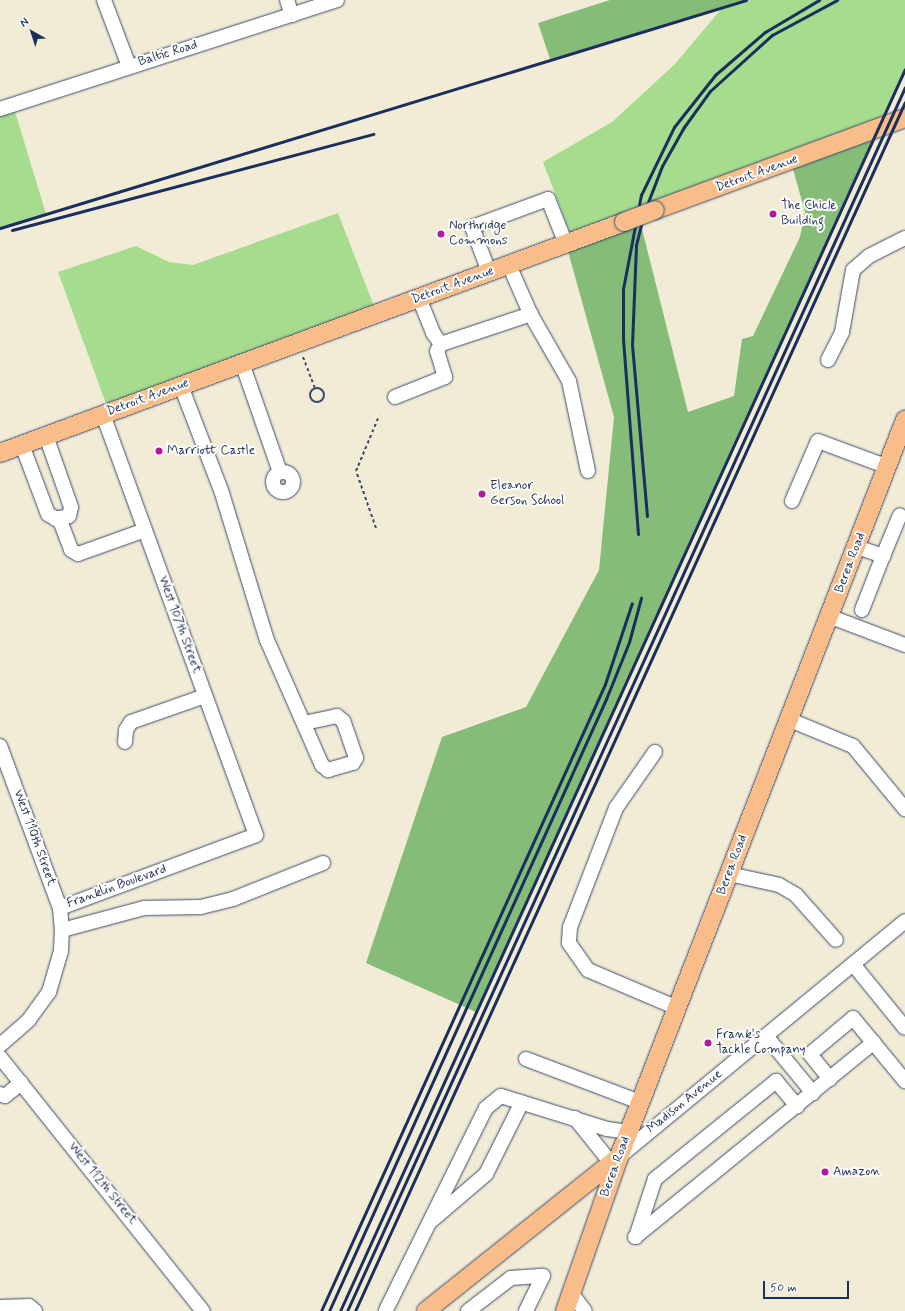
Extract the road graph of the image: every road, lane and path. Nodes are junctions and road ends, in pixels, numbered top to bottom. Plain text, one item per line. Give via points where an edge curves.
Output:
1 (104, 0) edge
2 (286, 0) edge
3 (337, 0) edge
4 (292, 15) junction
5 (129, 66) junction
6 (0, 109) edge
7 (905, 118) edge
8 (905, 238) edge
9 (566, 244) junction
10 (509, 265) junction
11 (489, 272) junction
12 (419, 298) junction
13 (530, 314) junction
14 (441, 344) junction
15 (303, 357) dead end
16 (828, 360) dead end
17 (242, 364) junction
18 (181, 386) junction
19 (315, 388) junction
20 (395, 398) dead end
21 (103, 414) junction
22 (379, 416) dead end
23 (905, 420) edge
24 (46, 436) junction
25 (22, 445) junction
26 (0, 454) edge
27 (888, 467) junction
28 (280, 472) dead end
29 (588, 472) dead end
30 (792, 501) dead end
31 (900, 515) dead end
32 (59, 518) junction
33 (376, 528) dead end
34 (145, 530) junction
35 (857, 547) junction
36 (883, 556) junction
37 (862, 610) dead end
38 (831, 617) junction
39 (905, 645) edge
40 (205, 696) junction
41 (790, 720) junction
42 (304, 723) dead end
43 (125, 742) dead end
44 (0, 746) edge
45 (656, 752) dead end
46 (905, 810) edge
47 (256, 836) joint
48 (323, 863) dead end
49 (729, 874) junction
50 (60, 908) junction
51 (905, 921) edge
52 (62, 930) junction
53 (836, 940) dead end
54 (853, 964) junction
55 (677, 1008) junction
56 (905, 1028) edge
57 (766, 1036) junction
58 (874, 1042) junction
59 (0, 1045) edge
60 (0, 1057) edge
61 (526, 1059) dead end
62 (830, 1078) junction
63 (905, 1081) edge
64 (21, 1084) junction
65 (813, 1093) junction
66 (0, 1094) edge
67 (522, 1102) junction
68 (640, 1102) junction
69 (797, 1106) junction
70 (574, 1118) junction
71 (628, 1132) junction
72 (615, 1160) junction
73 (425, 1226) junction
74 (572, 1294) junction
75 (0, 1307) edge
76 (386, 1310) dead end
77 (35, 1311) edge
78 (204, 1311) edge
79 (426, 1311) edge
80 (468, 1311) edge
81 (526, 1311) edge
82 (565, 1311) edge
83 (586, 1311) edge

1 - 5 street
2 - 4 street
3 - 4 street, Baltic Road
4 - 5 street, Baltic Road
5 - 6 street, Baltic Road
7 - 9 main road, Detroit Avenue, bridge
8 - 16 street via 869,256 853,270 842,332
9 - 10 main road, Detroit Avenue
9 - 11 street via 548,199 472,227
10 - 11 main road, Detroit Avenue
10 - 13 street
11 - 12 main road, Detroit Avenue
12 - 14 street via 432,333
12 - 17 main road, Detroit Avenue
13 - 14 street
13 - 29 street via 569,381
14 - 20 street via 437,351 445,377
15 - 19 path
17 - 18 main road, Detroit Avenue
17 - 28 street
18 - 21 main road, Detroit Avenue
18 - 42 street via 221,490 267,640
19 - 19 path via 310,398 319,402 324,393
21 - 24 main road, Detroit Avenue
21 - 34 street, West 107th Street
22 - 33 path via 356,471
23 - 27 main road, Berea Road
24 - 25 main road, Detroit Avenue
24 - 32 street via 71,507 69,516
25 - 26 main road, Detroit Avenue
25 - 32 street via 48,514
27 - 30 street via 818,441
27 - 35 main road, Berea Road
31 - 36 street
32 - 34 street via 71,550 78,554
34 - 40 street, West 107th Street
35 - 36 street
35 - 38 main road, Berea Road
36 - 37 street
38 - 39 street
38 - 41 main road, Berea Road
40 - 43 street via 132,722 126,730
40 - 47 street, West 107th Street
41 - 46 street via 853,746
41 - 49 main road, Berea Road
44 - 50 street, West 110th Street
45 - 55 street via 616,808 570,927 569,943 588,970
47 - 50 street, Franklin Boulevard
48 - 52 street via 233,899 201,907 144,908
49 - 53 street via 779,885 796,895
49 - 55 main road, Berea Road
50 - 52 street, Franklin Boulevard
51 - 54 street, Madison Avenue
52 - 59 street, Franklin Boulevard via 61,951 49,992 30,1020
54 - 56 street
54 - 57 street, Madison Avenue
55 - 68 main road, Berea Road
57 - 65 street
57 - 72 street, Madison Avenue
58 - 62 street
58 - 62 street via 853,1018 810,1054
58 - 63 street
60 - 64 street, West 112th Street
61 - 68 street
62 - 65 street
64 - 66 street via 5,1096
64 - 78 street, West 112th Street
65 - 69 street
67 - 70 street
67 - 73 street via 486,1174
67 - 73 street via 501,1096 486,1108
68 - 71 main road, Berea Road
69 - 69 street via 776,1081 655,1180 635,1238
70 - 71 street
70 - 72 street
71 - 72 main road, Berea Road
72 - 74 main road, Berea Road
72 - 79 main road, Madison Avenue
73 - 76 street
74 - 82 main road, Berea Road
74 - 83 street
75 - 77 street via 29,1306
80 - 81 street via 511,1278 543,1276

